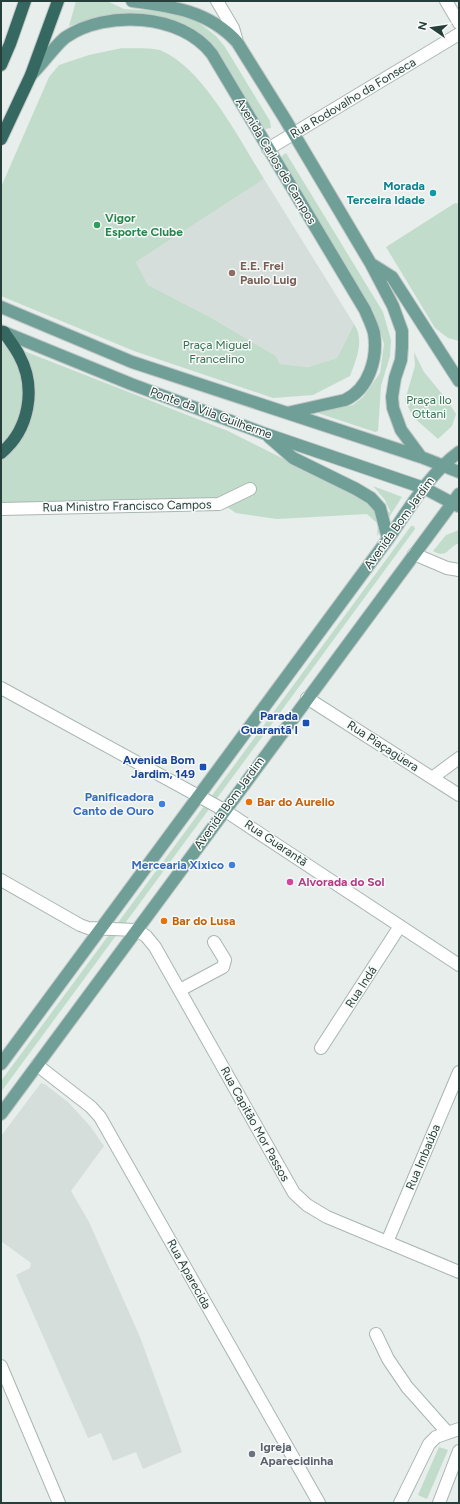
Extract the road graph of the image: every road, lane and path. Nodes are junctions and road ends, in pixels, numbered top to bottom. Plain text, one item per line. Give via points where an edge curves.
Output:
1 (25, 1) edge
2 (58, 1) edge
3 (132, 1) edge
4 (218, 1) edge
5 (446, 1) edge
6 (163, 3) edge
7 (459, 23) edge
8 (459, 34) edge
9 (237, 42) junction
10 (1, 65) edge
11 (31, 75) junction
12 (294, 133) junction
13 (1, 139) edge
14 (268, 149) junction
15 (371, 264) junction
16 (1, 307) edge
17 (2, 332) edge
18 (459, 381) edge
19 (287, 413) junction
20 (263, 433) junction
21 (459, 452) edge
22 (1, 453) edge
23 (421, 457) junction
24 (443, 465) junction
25 (459, 472) edge
26 (424, 488) junction
27 (250, 489) dead end
28 (457, 501) edge
29 (1, 509) edge
30 (388, 539) junction
31 (414, 554) junction
32 (459, 570) edge
33 (1, 688) edge
34 (308, 698) junction
35 (459, 758) edge
36 (432, 778) junction
37 (459, 795) edge
38 (198, 797) junction
39 (224, 810) junction
40 (1, 880) edge
41 (400, 926) junction
42 (101, 928) junction
43 (136, 930) junction
44 (214, 942) dead end
45 (459, 965) edge
46 (180, 990) junction
47 (321, 1048) dead end
48 (1, 1064) edge
49 (37, 1065) junction
50 (459, 1072) edge
51 (1, 1114) edge
52 (386, 1242) junction
53 (459, 1272) edge
54 (376, 1334) dead end
55 (1, 1366) edge
56 (459, 1429) edge
57 (446, 1432) junction
58 (459, 1452) edge
59 (59, 1503) edge
60 (319, 1503) edge
61 (400, 1503) edge
62 (439, 1503) edge

1 - 10 highway
2 - 11 highway
3 - 6 main road
4 - 9 street via 233,28
5 - 7 street
6 - 9 main road via 205,17 227,31
8 - 12 street, Rua Rodovalho da Fonseca
9 - 12 main road
11 - 13 highway
11 - 14 main road, Avenida Carlos de Campos via 62,40 88,26 116,20 170,25 190,33 206,46
12 - 14 street, Rua Rodovalho da Fonseca
12 - 15 main road
14 - 19 main road, Avenida Carlos de Campos via 365,310 374,334 375,345 371,370 360,390 353,396
15 - 18 main road via 392,277
15 - 23 main road via 402,331 401,360 392,397 396,420
16 - 19 main road, Ponte da Vila Guilherme via 132,362
17 - 20 main road, Ponte da Vila Guilherme
17 - 22 highway via 19,355 28,378 29,394 19,434
19 - 23 main road, Ponte da Vila Guilherme
20 - 26 main road, Ponte da Vila Guilherme
20 - 30 main road via 293,458 371,498 380,508
21 - 24 main road, Avenida Bom Jardim
23 - 24 main road
24 - 25 main road
24 - 26 main road, Avenida Bom Jardim
26 - 28 main road
26 - 30 main road, Avenida Bom Jardim
27 - 29 street, Rua Ministro Francisco Campos via 219,504
28 - 31 main road, Avenida Bom Jardim
30 - 38 main road, Avenida Bom Jardim
31 - 32 street via 447,568
31 - 34 main road, Avenida Bom Jardim
33 - 38 street, Rua Guarantã
34 - 36 street, Rua Piaçagüera
34 - 39 main road, Avenida Bom Jardim
35 - 36 street
36 - 37 street, Rua Piaçagüera
38 - 39 street, Rua Guarantã
38 - 42 main road, Avenida Bom Jardim
39 - 41 street, Rua Guarantã
39 - 43 main road, Avenida Bom Jardim
40 - 42 street via 80,925
41 - 45 street, Rua Guarantã
41 - 47 street, Rua Indá
42 - 43 street
42 - 48 main road, Avenida Bom Jardim
43 - 46 street, Rua Capitão Mor Passos via 146,936 155,947
43 - 49 main road, Avenida Bom Jardim
44 - 46 street via 225,960 223,967
46 - 52 street, Rua Capitão Mor Passos via 300,1200 327,1216
49 - 51 main road, Avenida Bom Jardim
49 - 60 street, Rua Aparecida via 91,1107 103,1122
50 - 52 street, Rua Imbaúba
52 - 53 street, Rua Capitão Mor Passos
54 - 57 street via 407,1387
55 - 59 street
56 - 57 street
57 - 61 street via 429,1444
58 - 62 street

